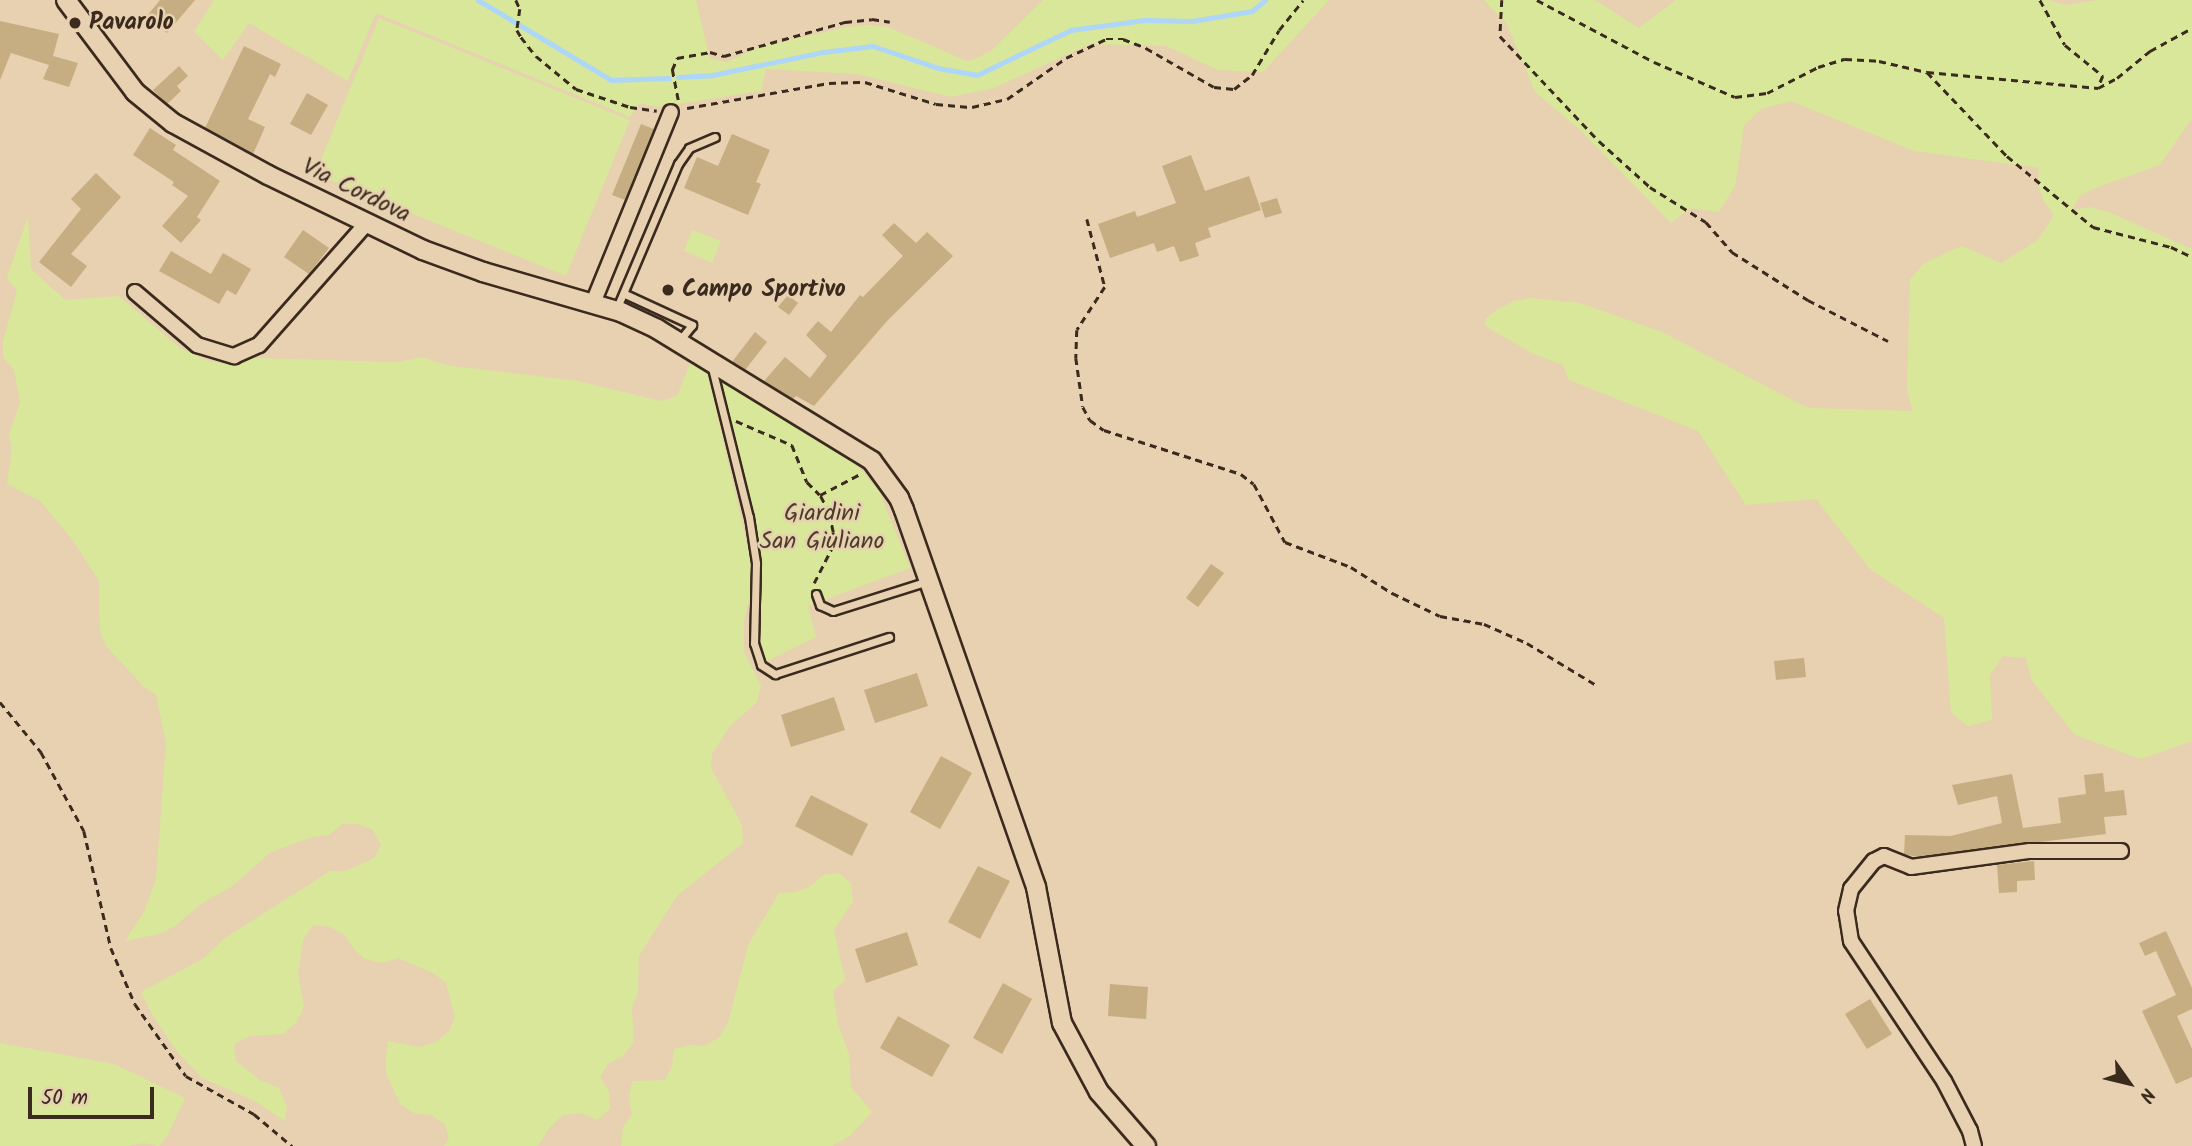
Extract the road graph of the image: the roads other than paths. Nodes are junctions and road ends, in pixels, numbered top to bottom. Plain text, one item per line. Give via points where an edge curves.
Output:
1 (66, 0) edge
2 (671, 113) road end
3 (715, 137) dead end
4 (366, 224) junction
5 (135, 292) dead end
6 (625, 294) junction
7 (593, 303) junction
8 (616, 311) junction
9 (677, 342) junction
10 (711, 364) junction
11 (928, 581) junction
12 (816, 594) road end
13 (890, 636) dead end
14 (2121, 851) dead end
15 (1146, 1146) edge
16 (1973, 1146) edge

1 - 4 street, Via Cordova via 109,61 152,108 268,175
2 - 7 street
3 - 6 lane via 689,149 678,164
4 - 5 street via 259,345 234,356 197,345
4 - 7 street, Via Cordova via 482,272
6 - 8 lane
6 - 9 lane via 692,326
7 - 8 street, Via Cordova
8 - 9 street, Via Cordova
9 - 10 street, Via Cordova
10 - 11 street, Via Cordova via 872,461 899,498
10 - 13 lane via 756,563 754,643 761,665 775,674
11 - 12 lane via 832,611 820,605
11 - 15 street via 1036,887 1062,1023 1099,1092
14 - 16 street via 2030,851 1911,867 1884,856 1874,861 1851,889 1846,911 1851,941 1944,1081

